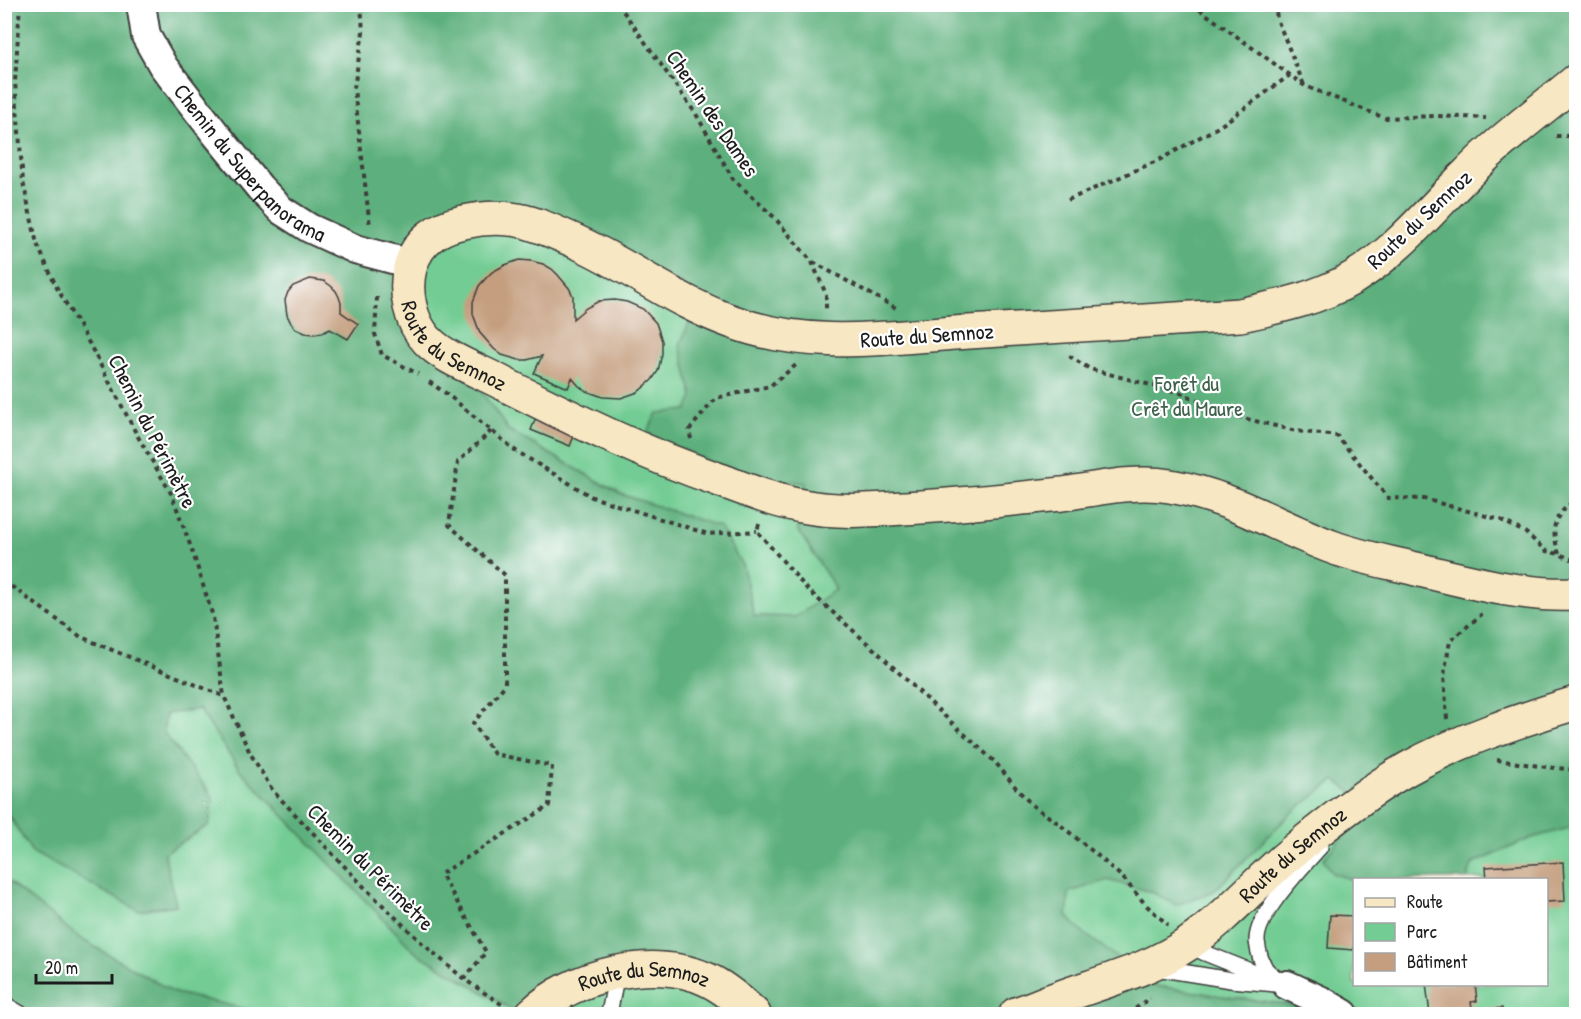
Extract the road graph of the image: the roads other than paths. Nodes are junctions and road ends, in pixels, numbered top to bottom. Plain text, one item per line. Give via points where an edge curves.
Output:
1 (141, 4) edge
2 (1576, 81) edge
3 (405, 262) junction
4 (1576, 594) edge
5 (1576, 703) edge
6 (1391, 779) junction
7 (1293, 877) junction
8 (1188, 944) junction
9 (1146, 966) junction
10 (617, 972) junction
11 (1287, 985) junction
12 (4, 1004) edge
13 (521, 1012) edge
14 (21, 1014) edge
15 (609, 1014) edge
16 (754, 1014) edge
17 (1016, 1014) edge
18 (1344, 1014) edge

1 - 3 street, Chemin du Superpanorama via 146,36 163,66 281,210 355,249
2 - 3 main road, Route du Semnoz via 1468,172 1377,263 1351,280 1315,295 1240,315 865,340 803,339 738,324 700,309 590,248 520,220 494,218 446,226 431,234
3 - 4 main road, Route du Semnoz via 414,320 424,338 443,353 663,459 764,496 800,506 858,511 1166,485 1245,508 1363,557 1516,590
5 - 6 main road, Route du Semnoz via 1463,743
6 - 7 lane
6 - 8 main road, Route du Semnoz via 1288,855 1234,908
7 - 8 lane via 1242,917
7 - 11 lane via 1272,905 1257,940 1266,969
8 - 9 main road, Route du Semnoz
8 - 11 lane
9 - 11 lane
9 - 17 main road, Route du Semnoz
10 - 13 main road, Route du Semnoz via 562,991 539,1007
10 - 15 lane
10 - 16 main road, Route du Semnoz via 684,972 706,979
11 - 18 street
12 - 14 lane

